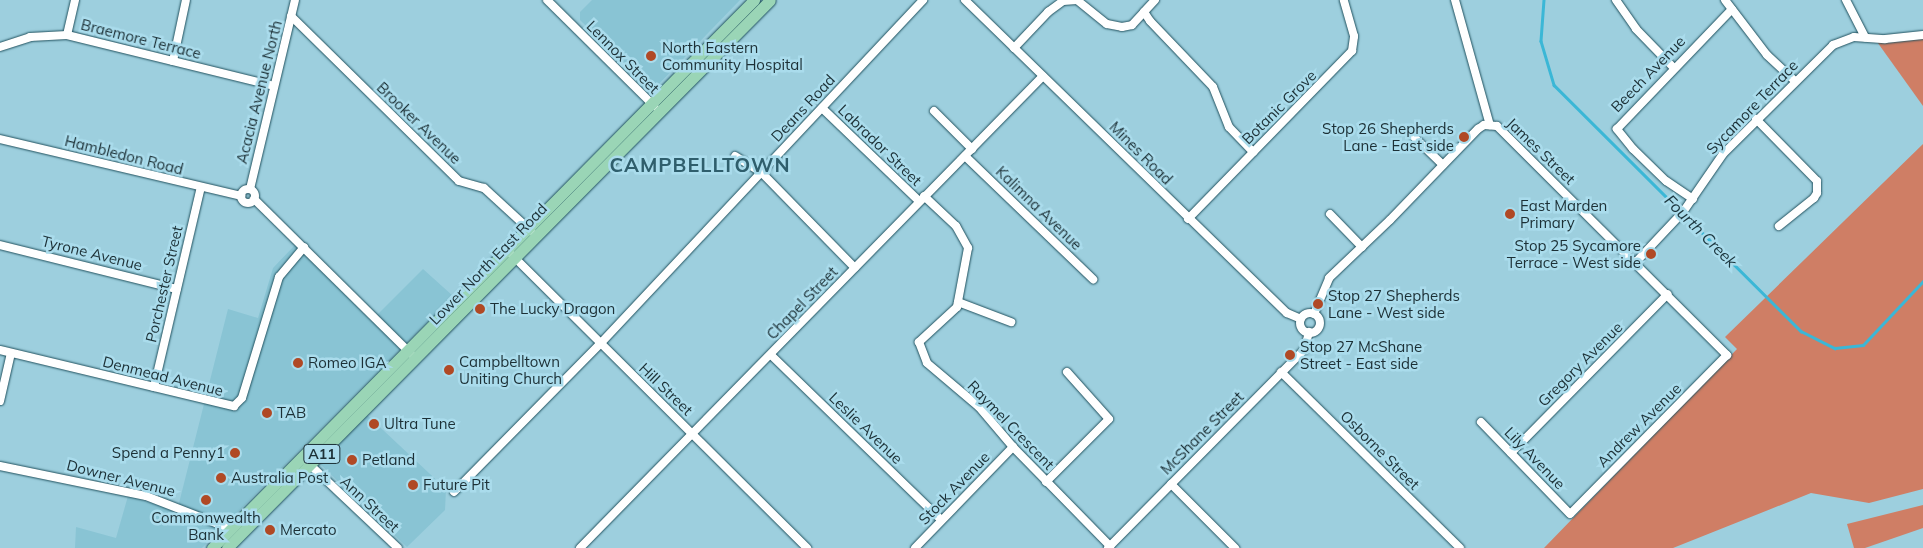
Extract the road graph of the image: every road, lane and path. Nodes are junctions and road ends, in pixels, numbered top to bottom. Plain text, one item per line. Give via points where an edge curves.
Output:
1 (75, 0) edge
2 (186, 0) edge
3 (295, 0) edge
4 (546, 0) edge
5 (754, 0) edge
6 (770, 0) edge
7 (923, 0) edge
8 (966, 0) edge
9 (1155, 0) edge
10 (1344, 0) edge
11 (1456, 0) edge
12 (1616, 0) edge
13 (1725, 0) edge
14 (1846, 0) edge
15 (1732, 9) junction
16 (1144, 12) junction
17 (291, 16) junction
18 (67, 35) junction
19 (1923, 35) edge
20 (1865, 37) junction
21 (0, 47) edge
22 (1014, 48) junction
23 (173, 61) junction
24 (1673, 67) junction
25 (1043, 76) junction
26 (1794, 81) junction
27 (274, 86) junction
28 (655, 108) junction
29 (822, 108) junction
30 (934, 111) dead end
31 (1756, 119) junction
32 (1490, 125) junction
33 (1412, 136) dead end
34 (0, 139) edge
35 (972, 149) junction
36 (1253, 152) junction
37 (736, 156) dead end
38 (964, 156) junction
39 (1443, 165) junction
40 (761, 172) junction
41 (200, 187) junction
42 (250, 189) junction
43 (242, 196) junction
44 (254, 199) junction
45 (921, 199) junction
46 (1693, 199) junction
47 (1330, 214) dead end
48 (1188, 219) junction
49 (1779, 226) dead end
50 (532, 232) junction
51 (0, 245) edge
52 (304, 247) junction
53 (1362, 247) junction
54 (511, 254) junction
55 (1635, 263) junction
56 (855, 268) junction
57 (1093, 279) dead end
58 (177, 289) junction
59 (1668, 294) junction
60 (958, 302) junction
61 (1314, 314) junction
62 (1301, 319) junction
63 (1011, 322) dead end
64 (1308, 332) junction
65 (600, 344) junction
66 (0, 350) edge
67 (11, 353) junction
68 (412, 355) junction
69 (771, 355) junction
70 (1727, 355) joint
71 (1067, 372) dead end
72 (1281, 372) junction
73 (154, 387) junction
74 (0, 401) edge
75 (1481, 422) dead end
76 (693, 434) junction
77 (1013, 447) junction
78 (1511, 453) junction
79 (307, 462) junction
80 (0, 466) edge
81 (1046, 482) junction
82 (1171, 484) junction
83 (454, 492) dead end
84 (1570, 514) joint
85 (941, 520) junction
86 (231, 529) junction
87 (395, 547) edge
88 (1109, 547) edge
89 (212, 548) edge
90 (227, 548) edge
91 (580, 548) edge
92 (807, 548) edge
93 (915, 548) edge
94 (1235, 548) edge
95 (1459, 548) edge

1 - 18 street
2 - 23 street
3 - 17 street, Acacia Avenue North
4 - 28 street, Lennox Street
5 - 28 main road, Lower North East Road / A11
6 - 28 main road, Lower North East Road / A11
7 - 29 street, Deans Road
8 - 22 street, Mines Road
9 - 16 street
10 - 36 street, Botanic Grove via 1354,36 1352,51
11 - 32 street, James Street
12 - 24 street via 1636,29
13 - 15 street
14 - 20 street
15 - 24 street, Beech Avenue
15 - 26 street via 1767,55
16 - 22 street via 1132,25 1122,27 1107,24 1077,0 1063,1
16 - 36 street via 1213,87 1229,127
17 - 27 street, Acacia Avenue North
17 - 50 street, Brooker Avenue via 459,181 484,188
18 - 21 street, Braemore Terrace via 30,37
18 - 23 street, Braemore Terrace
19 - 20 street, Sycamore Terrace via 1885,39
20 - 26 street, Sycamore Terrace via 1833,45
22 - 25 street, Mines Road
23 - 27 street, Braemore Terrace
24 - 46 street, Beech Avenue via 1617,129 1632,149 1666,181
25 - 35 street, Chapel Street
25 - 48 street, Mines Road
26 - 31 street, Sycamore Terrace
27 - 42 street, Acacia Avenue North
28 - 50 main road, Lower North East Road / A11
29 - 40 street, Deans Road
29 - 45 street, Labrador Street
30 - 35 street
31 - 46 street, Sycamore Terrace via 1723,154
31 - 49 street via 1817,181 1818,193 1814,198
32 - 39 street via 1478,129
32 - 55 street, James Street via 1501,130
33 - 39 street
34 - 41 street, Hambledon Road
35 - 38 street, Chapel Street
36 - 48 street, Botanic Grove
37 - 40 street
38 - 45 street, Chapel Street
38 - 57 street, Kalimna Avenue
39 - 53 street
40 - 56 street
40 - 65 street, Deans Road
41 - 43 street, Hambledon Road
41 - 58 street, Porchester Street
42 - 43 street
42 - 44 street
43 - 44 street, Hambledon Road via 248,203
44 - 52 street
45 - 56 street, Chapel Street
45 - 60 street via 956,226 968,248
46 - 55 street, Sycamore Terrace
47 - 53 street
48 - 62 street, Mines Road via 1287,313
50 - 54 main road, Lower North East Road / A11
51 - 58 street, Tyrone Avenue
52 - 68 street
52 - 73 street, Denmead Avenue via 279,277 239,404 228,407
53 - 61 street via 1329,278
54 - 65 street, Hill Street
54 - 68 main road, Lower North East Road / A11
55 - 59 street, James Street
56 - 69 street, Chapel Street
58 - 73 street, Porchester Street
59 - 70 street, James Street
59 - 78 street, Gregory Avenue
60 - 63 street
60 - 77 street, Raymel Crescent via 919,342 920,351 927,363 979,407
61 - 62 street via 1305,314
61 - 64 street via 1320,324 1315,331
62 - 64 street via 1302,327
64 - 72 street, McShane Street via 1304,350
65 - 76 street, Hill Street
65 - 83 street, Deans Road
66 - 67 street, Denmead Avenue
67 - 73 street, Denmead Avenue
67 - 74 street
68 - 79 main road, Lower North East Road / A11
69 - 76 street, Chapel Street
69 - 85 street, Leslie Avenue
70 - 84 street, Andrew Avenue
71 - 81 street via 1110,419
72 - 82 street, McShane Street
72 - 95 street, Osborne Street
75 - 78 street, Lily Avenue
76 - 91 street, Chapel Street
76 - 92 street, Hill Street
77 - 81 street, Raymel Crescent
77 - 85 street, Stock Avenue
78 - 84 street, Lily Avenue
79 - 86 main road, Lower North East Road / A11
79 - 87 street, Ann Street
79 - 90 main road, Lower North East Road / A11
80 - 86 street, Downer Avenue via 146,496
81 - 88 street, Raymel Crescent
82 - 88 street, McShane Street
82 - 94 street
85 - 93 street, Stock Avenue
86 - 89 main road, Lower North East Road / A11

